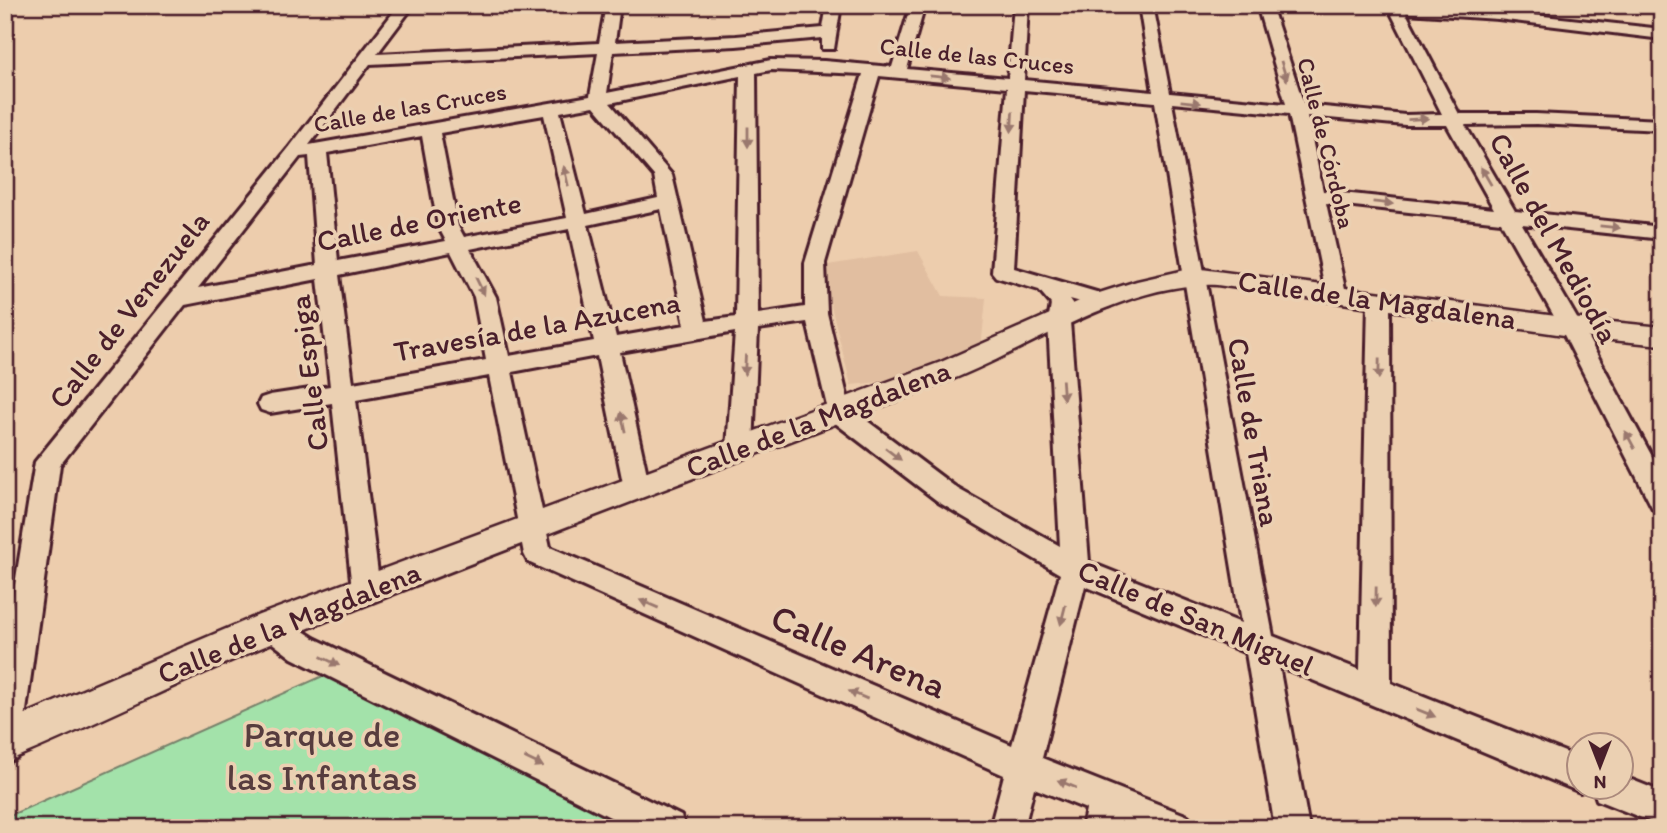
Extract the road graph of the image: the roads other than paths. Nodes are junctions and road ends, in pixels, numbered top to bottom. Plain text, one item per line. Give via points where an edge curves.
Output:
1 (407, 5) edge
2 (613, 5) edge
3 (834, 5) edge
4 (918, 5) edge
5 (1021, 5) edge
6 (1146, 5) edge
7 (1264, 5) edge
8 (1395, 7) edge
9 (831, 33) junction
10 (1662, 34) edge
11 (606, 47) junction
12 (363, 60) junction
13 (824, 66) junction
14 (748, 69) junction
15 (872, 71) junction
16 (898, 73) junction
17 (1014, 85) junction
18 (1162, 99) junction
19 (598, 100) junction
20 (551, 108) junction
21 (1297, 112) junction
22 (1452, 118) junction
23 (1662, 125) edge
24 (430, 129) junction
25 (318, 148) junction
26 (294, 153) junction
27 (1316, 196) junction
28 (670, 201) junction
29 (1508, 217) junction
30 (576, 222) junction
31 (1662, 233) edge
32 (459, 243) junction
33 (328, 270) junction
34 (1194, 276) junction
35 (1047, 286) junction
36 (1335, 293) junction
37 (178, 299) junction
38 (1102, 301) junction
39 (1380, 301) junction
40 (816, 313) junction
41 (1059, 322) junction
42 (747, 323) junction
43 (1571, 327) junction
44 (697, 331) junction
45 (1662, 336) edge
46 (607, 346) junction
47 (500, 366) junction
48 (343, 394) junction
49 (270, 404) dead end
50 (839, 413) junction
51 (740, 448) junction
52 (637, 488) junction
53 (1662, 501) edge
54 (531, 528) junction
55 (1075, 569) junction
56 (366, 589) junction
57 (272, 626) junction
58 (1260, 647) junction
59 (1375, 692) junction
60 (5, 744) edge
61 (1024, 767) junction
62 (1566, 769) edge
63 (1636, 799) edge
64 (1662, 809) edge
65 (1102, 813) edge
66 (669, 828) edge
67 (1007, 828) edge
68 (1176, 828) edge
69 (1292, 828) edge

1 - 12 street, Calle de Venezuela
2 - 11 street
3 - 9 street
4 - 16 street
5 - 17 street
6 - 18 street, Calle de Triana
7 -> 21 street, Calle de Córdoba
8 - 10 street
8 - 22 street, Calle del Mediodía
9 - 11 street
9 - 13 street
11 - 12 street
11 - 19 street
12 - 26 street, Calle de Venezuela
13 - 14 street, Calle de las Cruces
13 - 15 street, Calle de las Cruces
14 - 19 street, Calle de las Cruces
14 -> 42 street
15 - 16 street, Calle de las Cruces
15 - 40 street via 814,262
16 -> 17 street, Calle de las Cruces
17 - 18 street, Calle de las Cruces
17 -> 35 street via 1003,272
18 -> 21 street, Calle de las Cruces
18 - 34 street, Calle de Triana
19 - 20 street, Calle de las Cruces
19 - 28 street via 663,175
20 - 24 street, Calle de las Cruces
30 -> 20 street
21 -> 22 street, Calle de las Cruces via 1405,120
21 - 27 street, Calle de Córdoba
22 - 23 street, Calle de las Cruces
29 -> 22 street, Calle del Mediodía
24 - 25 street, Calle de las Cruces
24 - 32 street, Calle Arena via 448,226
25 - 26 street, Calle de las Cruces
25 - 33 street, Calle Espiga
26 - 37 street, Calle de Venezuela
27 -> 29 street
27 - 36 street, Calle de Córdoba
28 - 30 street, Calle de Oriente
28 - 44 street
29 -> 31 street
29 - 43 street, Calle del Mediodía
30 - 32 street, Calle de Oriente
30 - 46 street
32 - 33 street, Calle de Oriente
32 -> 47 street, Calle Arena via 485,297
33 - 37 street, Calle de Oriente
33 - 48 street, Calle Espiga
34 - 36 street, Calle de la Magdalena
34 - 38 street, Calle de la Magdalena
34 - 58 street, Calle de Triana
35 - 38 street
35 - 41 street via 1062,303
36 - 39 street, Calle de la Magdalena
37 - 60 street, Calle de Venezuela via 48,462
38 - 41 street, Calle de la Magdalena
39 - 43 street, Calle de la Magdalena
39 -> 59 street
40 - 42 street, Travesía de la Azucena
40 - 50 street
41 - 50 street, Calle de la Magdalena
41 -> 55 street
42 - 44 street, Travesía de la Azucena
42 -> 51 street
43 - 45 street, Calle de la Magdalena
53 -> 43 street, Calle del Mediodía
44 - 46 street, Travesía de la Azucena
46 - 47 street, Travesía de la Azucena
52 -> 46 street
47 - 48 street, Travesía de la Azucena
47 - 54 street, Calle Arena
48 - 49 street, Travesía de la Azucena
48 - 56 street, Calle Espiga
50 - 51 street, Calle de la Magdalena
50 -> 55 street, Calle de San Miguel via 949,496
51 - 52 street, Calle de la Magdalena
52 - 54 street, Calle de la Magdalena
54 - 56 street, Calle de la Magdalena
61 -> 54 street, Calle Arena via 560,565 538,554
55 - 58 street, Calle de San Miguel
55 -> 61 street
56 - 57 street, Calle de la Magdalena
57 - 60 street, Calle de la Magdalena
57 -> 66 street via 303,648
58 - 59 street, Calle de San Miguel
58 - 69 street, Calle de Triana
59 -> 62 street, Calle de San Miguel
65 -> 61 street, Calle Arena
61 - 67 street
63 - 64 street
65 - 68 street, Calle Arena

